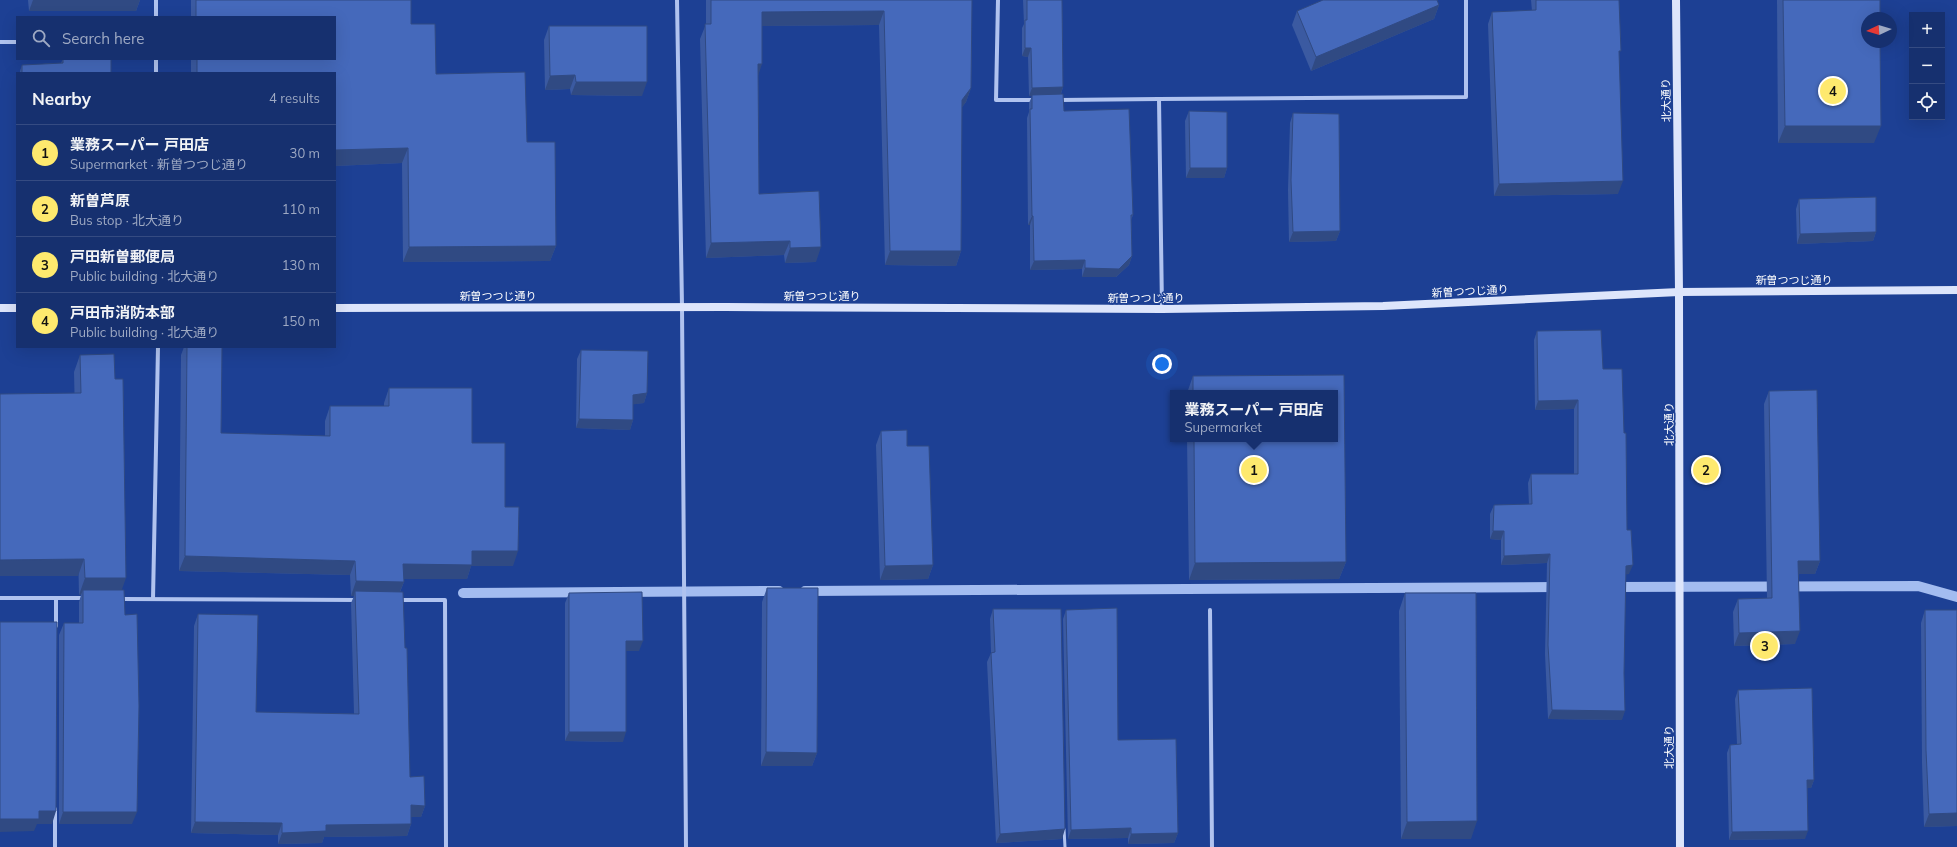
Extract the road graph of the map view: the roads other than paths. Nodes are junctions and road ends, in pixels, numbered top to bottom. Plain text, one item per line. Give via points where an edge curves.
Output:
1 (156, 0) edge
2 (677, 0) edge
3 (998, 0) edge
4 (1466, 0) edge
5 (1676, 0) edge
6 (156, 16) edge
7 (0, 42) edge
8 (16, 42) edge
9 (156, 60) edge
10 (156, 72) edge
11 (1159, 99) junction
12 (1043, 100) edge
13 (1051, 100) edge
14 (1957, 290) edge
15 (1679, 292) junction
16 (682, 307) junction
17 (0, 308) edge
18 (16, 308) edge
19 (336, 308) edge
20 (1162, 309) junction
21 (158, 348) edge
22 (0, 598) edge
23 (56, 598) junction
24 (86, 598) edge
25 (116, 599) edge
26 (153, 599) junction
27 (366, 600) edge
28 (390, 600) edge
29 (1210, 610) dead end
30 (56, 629) edge
31 (55, 800) edge
32 (1064, 824) edge
33 (55, 847) edge
34 (446, 847) edge
35 (686, 847) edge
36 (1065, 847) edge
37 (1212, 847) edge
38 (1680, 847) edge

1 - 6 street
2 - 16 street
3 - 12 street via 996,100
4 - 11 street via 1466,97
5 - 15 street, 北大通り
7 - 8 street
9 - 10 street
11 - 13 street
11 - 20 street
14 - 15 street, 新曽つつじ通り
15 - 20 street, 新曽つつじ通り via 1383,306
15 - 38 street, 北大通り
16 - 19 street, 新曽つつじ通り
16 - 20 street, 新曽つつじ通り
16 - 35 street
17 - 18 street
21 - 26 street
22 - 23 street
23 - 24 street
23 - 30 street
25 - 26 street
26 - 27 street
28 - 34 street via 446,600
29 - 37 street
31 - 33 street
32 - 36 lane

